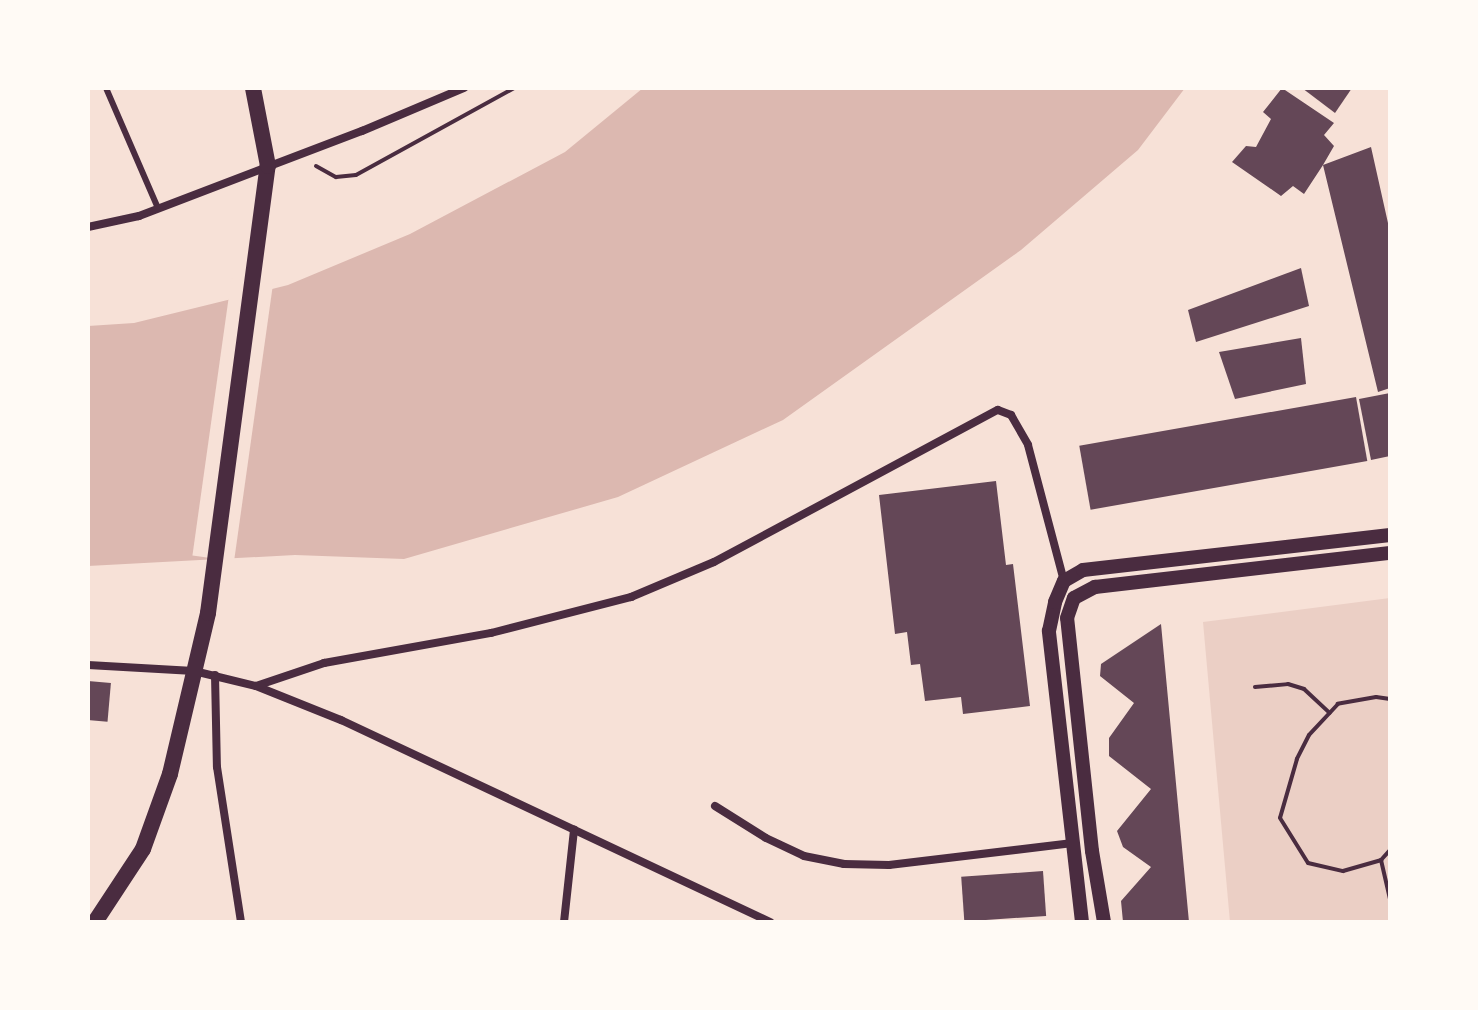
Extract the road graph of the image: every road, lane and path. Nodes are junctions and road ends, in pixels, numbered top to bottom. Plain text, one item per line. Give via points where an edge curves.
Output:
1 (106, 88) edge
2 (253, 88) edge
3 (464, 88) edge
4 (514, 88) edge
5 (301, 155) junction
6 (268, 166) junction
7 (158, 208) junction
8 (88, 227) edge
9 (1390, 535) edge
10 (1390, 553) edge
11 (1064, 581) junction
12 (88, 665) edge
13 (194, 671) junction
14 (215, 675) junction
15 (256, 686) junction
16 (1255, 687) dead end
17 (1390, 699) edge
18 (1330, 713) junction
19 (715, 806) dead end
20 (574, 830) junction
21 (1073, 843) junction
22 (1390, 850) edge
23 (1381, 860) junction
24 (1390, 899) edge
25 (95, 922) edge
26 (241, 922) edge
27 (564, 922) edge
28 (771, 922) edge
29 (1082, 922) edge
30 (1104, 922) edge

1 - 7 lane
2 - 6 main road
3 - 5 street
4 - 5 path via 348,177 324,172
5 - 6 street
6 - 7 street
6 - 13 main road via 208,613
7 - 8 street
9 - 11 street via 1083,570
10 - 30 street via 1095,587 1074,598 1067,618
11 - 15 street via 1028,445 1007,412 989,412 714,562 631,597 491,633 324,663
11 - 21 street via 1049,631
12 - 13 street
13 - 14 street
13 - 25 main road via 170,774 143,849
14 - 15 street
14 - 26 street via 217,767
15 - 20 street via 341,720
16 - 18 path via 1288,684 1304,689
17 - 18 path via 1338,704
18 - 23 path via 1309,735 1297,759 1280,818 1308,863 1343,871
19 - 21 street via 804,856 844,864 889,865
20 - 27 street
20 - 28 street
21 - 29 street
22 - 23 path
23 - 24 path

